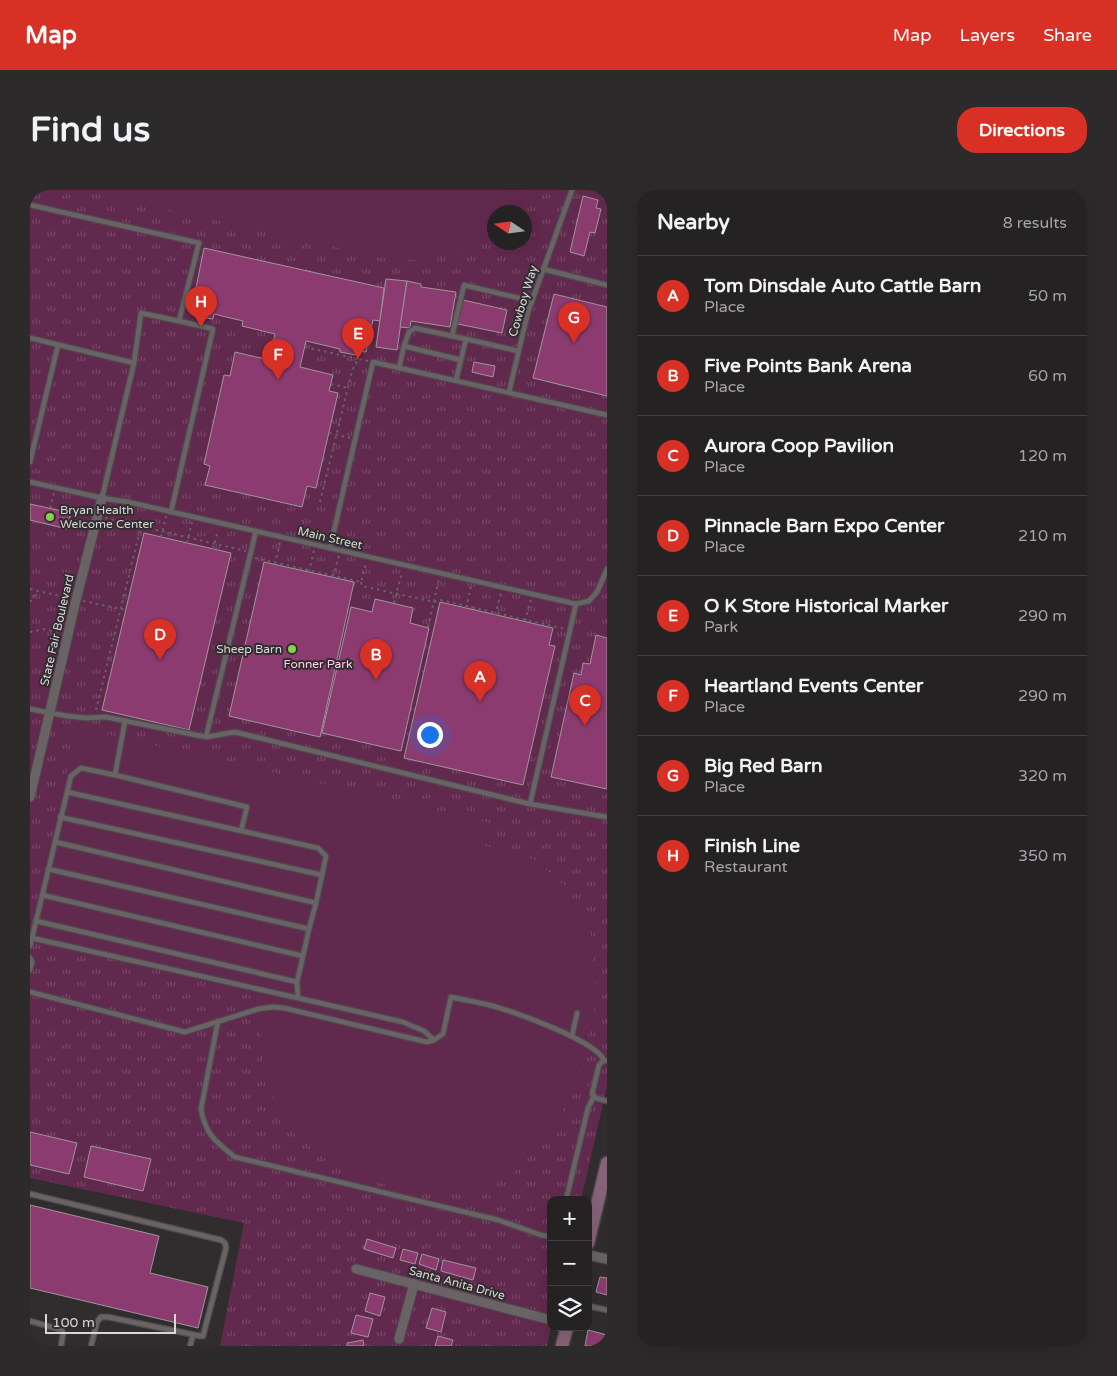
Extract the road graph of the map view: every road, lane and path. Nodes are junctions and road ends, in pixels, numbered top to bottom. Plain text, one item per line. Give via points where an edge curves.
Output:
1 (572, 190) edge
2 (30, 205) edge
3 (543, 269) junction
4 (607, 284) edge
5 (532, 301) junction
6 (179, 321) junction
7 (452, 336) junction
8 (30, 338) edge
9 (466, 339) junction
10 (58, 344) junction
11 (404, 346) junction
12 (305, 347) dead end
13 (518, 351) junction
14 (358, 359) junction
15 (461, 360) junction
16 (373, 362) junction
17 (134, 363) junction
18 (399, 368) junction
19 (456, 380) junction
20 (331, 384) dead end
21 (348, 388) junction
22 (509, 392) junction
23 (607, 415) edge
24 (329, 433) dead end
25 (336, 435) junction
26 (355, 439) junction
27 (30, 462) edge
28 (30, 482) edge
29 (55, 488) junction
30 (102, 498) junction
31 (320, 502) dead end
32 (50, 508) dead end
33 (169, 511) junction
34 (98, 516) junction
35 (193, 517) junction
36 (69, 521) dead end
37 (220, 523) junction
38 (140, 526) junction
39 (95, 527) junction
40 (162, 531) junction
41 (256, 531) junction
42 (160, 537) dead end
43 (282, 537) junction
44 (188, 538) junction
45 (186, 543) dead end
46 (215, 544) junction
47 (316, 544) junction
48 (330, 548) junction
49 (214, 549) dead end
50 (340, 550) junction
51 (250, 555) junction
52 (367, 556) junction
53 (275, 563) junction
54 (404, 564) junction
55 (607, 569) edge
56 (309, 571) junction
57 (440, 573) junction
58 (333, 576) junction
59 (473, 580) junction
60 (361, 582) junction
61 (502, 587) junction
62 (30, 589) edge
63 (38, 591) junction
64 (396, 594) junction
65 (532, 594) junction
66 (76, 600) junction
67 (30, 602) edge
68 (434, 602) junction
69 (394, 603) dead end
70 (576, 604) junction
71 (466, 607) junction
72 (119, 609) junction
73 (126, 610) dead end
74 (496, 614) junction
75 (525, 620) junction
76 (428, 628) dead end
77 (570, 630) junction
78 (30, 632) edge
79 (68, 635) junction
80 (30, 709) edge
81 (50, 714) junction
82 (94, 718) junction
83 (125, 720) junction
84 (206, 737) junction
85 (115, 775) junction
86 (67, 792) junction
87 (30, 797) edge
88 (530, 804) junction
89 (60, 817) junction
90 (607, 817) edge
91 (241, 831) junction
92 (54, 842) junction
93 (48, 868) junction
94 (322, 875) junction
95 (42, 895) junction
96 (316, 902) junction
97 (36, 920) junction
98 (309, 929) junction
99 (32, 938) junction
100 (30, 946) edge
101 (303, 956) junction
102 (30, 958) edge
103 (30, 970) edge
104 (297, 982) junction
105 (30, 992) edge
106 (298, 998) junction
107 (577, 1013) dead end
108 (218, 1022) junction
109 (572, 1036) junction
110 (434, 1040) junction
111 (605, 1061) edge
112 (594, 1096) junction
113 (607, 1101) edge
114 (607, 1163) edge
115 (30, 1194) edge
116 (567, 1196) edge
117 (547, 1236) edge
118 (588, 1241) edge
119 (592, 1256) edge
120 (607, 1259) edge
121 (356, 1269) dead end
122 (414, 1284) junction
123 (592, 1307) edge
124 (607, 1310) edge
125 (547, 1319) edge
126 (30, 1322) edge
127 (566, 1331) edge
128 (192, 1335) junction
129 (399, 1339) dead end
130 (61, 1346) edge
131 (91, 1346) edge
132 (190, 1346) edge
133 (562, 1346) edge

1 - 3 lane, Cowboy Way
2 - 6 lane via 199,243
3 - 4 lane
3 - 5 lane, Cowboy Way
5 - 7 lane via 464,285
5 - 13 lane, Cowboy Way
6 - 17 lane via 141,313
6 - 33 lane via 213,329
7 - 9 lane
7 - 11 lane via 414,328
8 - 10 lane
9 - 13 lane
9 - 15 lane
10 - 17 lane
10 - 27 lane
11 - 15 lane
11 - 18 lane
12 - 14 path
13 - 22 lane, Cowboy Way
14 - 16 path
14 - 21 path
15 - 19 lane
16 - 18 lane
16 - 26 lane
17 - 30 lane
18 - 19 lane
19 - 22 lane
20 - 21 path
21 - 25 path
22 - 23 lane
24 - 25 path
25 - 26 path
25 - 31 path
26 - 48 lane
28 - 29 lane, Main Street
29 - 30 lane, Main Street
29 - 32 path
30 - 33 lane, Main Street
30 - 34 street, State Fair Boulevard
33 - 35 lane, Main Street
33 - 40 path
34 - 38 path
34 - 39 street, State Fair Boulevard
35 - 37 lane, Main Street
35 - 44 path
36 - 39 path
37 - 41 lane, Main Street
37 - 46 path
38 - 40 path
38 - 72 path
39 - 66 street, State Fair Boulevard
40 - 42 path
40 - 44 path
41 - 43 lane, Main Street
41 - 51 lane
43 - 47 lane, Main Street
43 - 53 path
44 - 45 path
44 - 46 path
46 - 49 path
46 - 51 path
47 - 48 lane, Main Street
47 - 56 path
48 - 50 lane, Main Street
50 - 52 lane, Main Street
50 - 58 path
51 - 53 path
51 - 84 lane
52 - 54 lane, Main Street
52 - 60 path
53 - 56 path
54 - 57 lane, Main Street
54 - 64 path
55 - 70 lane via 597,592 589,601
56 - 58 path
57 - 59 lane, Main Street
57 - 68 path
58 - 60 path
59 - 61 lane, Main Street
59 - 71 path
60 - 64 path via 362,586
61 - 65 lane, Main Street
61 - 74 path
62 - 63 path
63 - 66 path
63 - 67 path
64 - 68 path
64 - 69 path
65 - 70 lane, Main Street
65 - 75 path
66 - 72 path
66 - 79 street, State Fair Boulevard
68 - 71 path via 442,600
68 - 76 path
70 - 77 lane
71 - 74 path
72 - 73 path
72 - 82 path
74 - 75 path
75 - 77 path
77 - 88 lane
78 - 79 path via 45,629
79 - 81 street, State Fair Boulevard
80 - 81 lane
81 - 82 lane
81 - 87 street, State Fair Boulevard
82 - 83 lane
83 - 84 lane
83 - 85 lane
84 - 88 lane via 235,732
85 - 86 lane via 81,768 71,776
85 - 91 lane via 247,807
86 - 89 lane
86 - 91 lane
88 - 90 lane
89 - 92 lane
89 - 94 lane
91 - 94 lane via 318,848 326,856
92 - 93 lane
92 - 96 lane
93 - 95 lane
93 - 98 lane
94 - 96 lane
95 - 97 lane
95 - 101 lane
96 - 98 lane
97 - 99 lane
97 - 104 lane
98 - 101 lane
99 - 100 lane
99 - 106 lane
101 - 104 lane
102 - 103 lane
104 - 106 lane
105 - 108 lane via 185,1032
106 - 110 lane via 403,1022 424,1031
107 - 109 lane
108 - 110 lane via 272,1007 427,1042
108 - 117 lane via 201,1109 203,1123 213,1139 235,1157 498,1220
109 - 110 lane via 492,1006 450,998 442,1034
109 - 111 lane via 601,1054
111 - 112 lane via 599,1065
112 - 113 lane
112 - 116 lane via 588,1108
114 - 118 street
115 - 128 lane via 225,1243 205,1332 203,1336
119 - 120 street
121 - 122 street, Santa Anita Drive
122 - 125 street, Santa Anita Drive
122 - 129 street
123 - 124 lane
126 - 130 lane via 62,1330
127 - 133 street
128 - 131 lane via 101,1317
128 - 132 lane

